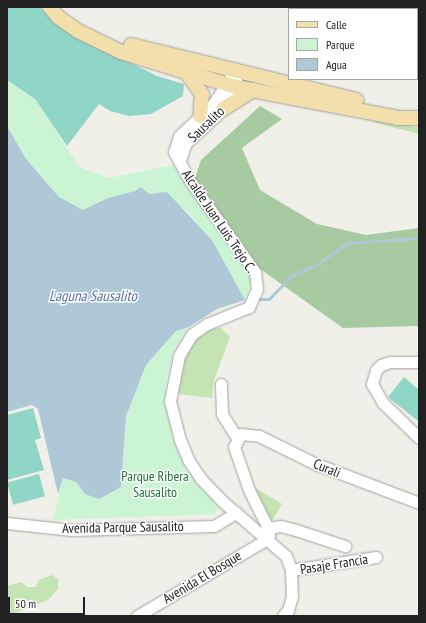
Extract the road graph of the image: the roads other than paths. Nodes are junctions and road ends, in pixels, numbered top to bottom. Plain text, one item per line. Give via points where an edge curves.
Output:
1 (50, 7) edge
2 (101, 41) junction
3 (186, 72) junction
4 (233, 81) junction
5 (253, 90) junction
6 (223, 109) junction
7 (200, 116) junction
8 (419, 118) edge
9 (180, 160) junction
10 (419, 362) edge
11 (221, 384) dead end
12 (237, 438) junction
13 (419, 438) edge
14 (419, 503) edge
15 (236, 513) junction
16 (7, 523) edge
17 (267, 534) junction
18 (345, 546) dead end
19 (376, 557) dead end
20 (291, 570) junction
21 (137, 616) edge
22 (282, 616) edge

1 - 2 main road via 58,17 78,31
2 - 3 main road via 121,52
2 - 4 main road via 124,44
3 - 4 main road
3 - 7 main road via 202,94
4 - 5 main road
4 - 6 street, Sausalito
4 - 7 street, Sausalito
4 - 8 main road via 400,110
5 - 6 main road
5 - 8 main road via 398,118
6 - 9 street, Sausalito via 186,143
7 - 9 street, Sausalito via 186,128 176,143 174,152
9 - 15 street, Alcalde Juan Luis Trejo C. via 190,181 255,272 255,295 250,306 207,324 192,334 179,356 170,401 180,440 189,461 201,480
10 - 13 street via 390,362 381,365 376,370 372,384 383,403
11 - 12 street via 222,414
12 - 14 street, Curali via 241,434 259,436 316,464
12 - 17 street via 234,447
15 - 16 street, Avenida Parque Sausalito via 214,526 72,530
15 - 17 street, Alcalde Juan Luis Trejo C.
17 - 18 street via 281,526
17 - 20 street, Alcalde Juan Luis Trejo C. via 286,556
17 - 21 street, Avenida El Bosque
19 - 20 street, Pasaje Francia
20 - 22 street via 291,603

